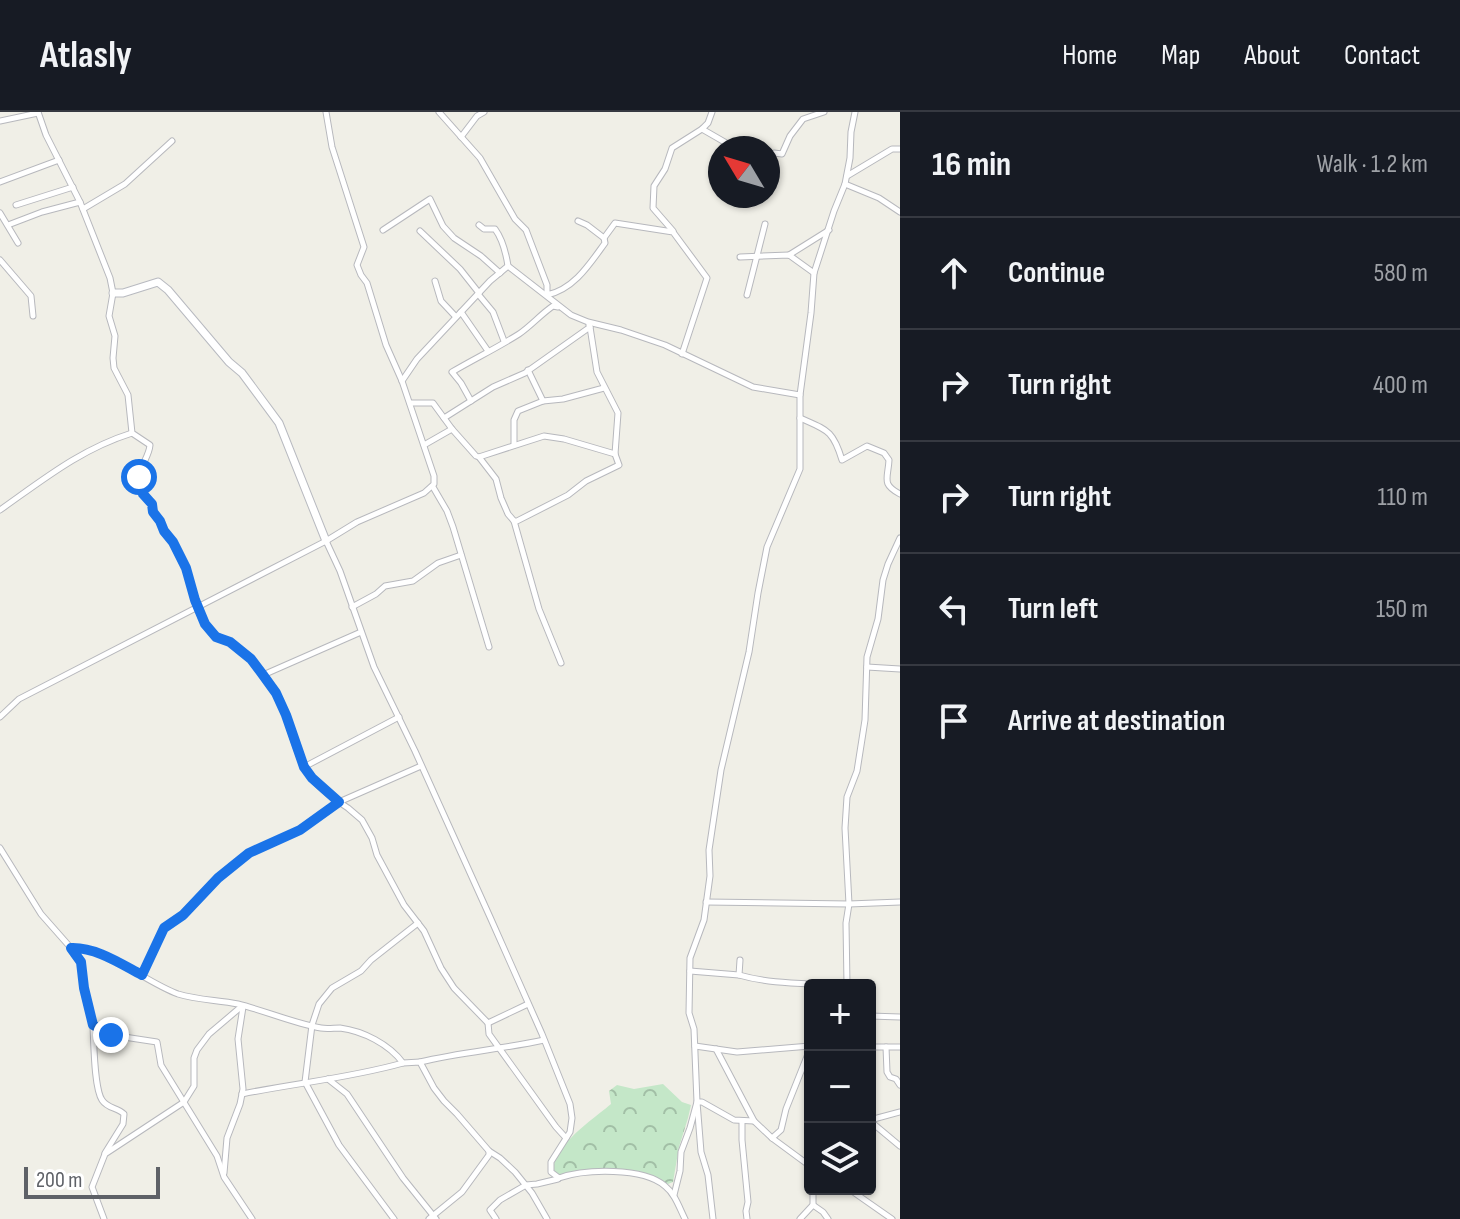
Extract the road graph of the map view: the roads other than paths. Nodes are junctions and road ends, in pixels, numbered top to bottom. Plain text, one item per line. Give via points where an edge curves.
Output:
1 (326, 112) edge
2 (439, 112) edge
3 (484, 112) edge
4 (712, 112) edge
5 (824, 112) edge
6 (855, 112) edge
7 (38, 113) edge
8 (0, 121) edge
9 (702, 129) junction
10 (714, 136) edge
11 (461, 137) junction
12 (172, 141) dead end
13 (900, 149) edge
14 (780, 154) edge
15 (59, 160) junction
16 (846, 177) junction
17 (0, 182) edge
18 (845, 184) junction
19 (73, 187) junction
20 (80, 202) junction
21 (16, 205) dead end
22 (83, 209) junction
23 (900, 212) edge
24 (0, 213) edge
25 (578, 221) dead end
26 (765, 224) dead end
27 (8, 225) junction
28 (479, 225) dead end
29 (383, 230) dead end
30 (829, 230) junction
31 (420, 231) dead end
32 (673, 232) junction
33 (604, 238) junction
34 (18, 243) dead end
35 (789, 255) junction
36 (740, 257) dead end
37 (757, 257) junction
38 (0, 260) edge
39 (508, 266) junction
40 (500, 273) junction
41 (814, 273) junction
42 (435, 281) dead end
43 (113, 293) junction
44 (478, 294) junction
45 (547, 295) junction
46 (747, 295) dead end
47 (562, 307) junction
48 (461, 312) junction
49 (33, 316) dead end
50 (456, 317) junction
51 (589, 325) junction
52 (504, 341) junction
53 (488, 351) junction
54 (682, 354) junction
55 (528, 370) junction
56 (402, 381) junction
57 (604, 388) junction
58 (800, 395) junction
59 (471, 401) junction
60 (543, 401) junction
61 (410, 403) junction
62 (444, 418) junction
63 (800, 418) junction
64 (452, 429) junction
65 (132, 433) junction
66 (424, 445) junction
67 (514, 445) junction
68 (615, 454) junction
69 (479, 457) junction
70 (432, 486) junction
71 (900, 494) edge
72 (0, 510) edge
73 (514, 521) junction
74 (900, 538) edge
75 (326, 541) junction
76 (461, 555) junction
77 (198, 607) junction
78 (352, 607) junction
79 (361, 632) junction
80 (489, 647) dead end
81 (561, 663) dead end
82 (867, 667) junction
83 (900, 669) edge
84 (263, 675) junction
85 (0, 717) edge
86 (399, 717) junction
87 (421, 766) junction
88 (304, 767) junction
89 (339, 802) junction
90 (0, 848) edge
91 (706, 902) junction
92 (900, 902) edge
93 (849, 904) junction
94 (418, 923) junction
95 (71, 948) junction
96 (740, 960) dead end
97 (690, 971) junction
98 (142, 975) junction
99 (739, 975) junction
100 (847, 979) edge
101 (804, 983) edge
102 (528, 1004) junction
103 (243, 1006) junction
104 (876, 1016) edge
105 (900, 1017) edge
106 (488, 1023) junction
107 (93, 1025) junction
108 (312, 1025) junction
109 (545, 1040) junction
110 (695, 1046) junction
111 (804, 1047) edge
112 (876, 1047) edge
113 (886, 1047) junction
114 (900, 1047) edge
115 (715, 1048) junction
116 (499, 1049) junction
117 (808, 1051) edge
118 (420, 1062) junction
119 (403, 1063) junction
120 (328, 1079) junction
121 (305, 1082) junction
122 (900, 1085) edge
123 (242, 1094) junction
124 (184, 1102) junction
125 (697, 1102) junction
126 (900, 1112) edge
127 (876, 1118) edge
128 (742, 1121) junction
129 (754, 1121) junction
130 (873, 1123) edge
131 (566, 1138) junction
132 (772, 1138) junction
133 (900, 1146) edge
134 (489, 1151) junction
135 (105, 1154) junction
136 (804, 1162) edge
137 (224, 1177) junction
138 (559, 1178) junction
139 (526, 1185) junction
140 (813, 1195) edge
141 (858, 1195) edge
142 (674, 1196) junction
143 (813, 1205) junction
144 (433, 1218) edge
145 (104, 1219) edge
146 (252, 1219) edge
147 (394, 1219) edge
148 (496, 1219) edge
149 (547, 1219) edge
150 (685, 1219) edge
151 (713, 1219) edge
152 (747, 1219) edge
153 (800, 1219) edge
154 (828, 1219) edge
155 (892, 1219) edge

1 - 56 street via 364,247 357,265
2 - 11 street
3 - 11 street
4 - 9 street
5 - 14 street via 803,119
6 - 16 street
7 - 8 street
7 - 15 street
9 - 10 street
9 - 32 street via 672,148 654,186 653,208
11 - 45 street via 529,236
12 - 22 street via 125,184
13 - 16 street
15 - 17 street
15 - 19 street
16 - 18 street
18 - 23 street
18 - 30 street
19 - 20 street
19 - 21 street
20 - 22 street
20 - 27 street
22 - 43 street
24 - 27 street
25 - 33 street
26 - 37 street
27 - 34 street
28 - 39 street via 499,234
29 - 40 street via 430,199 454,238
30 - 35 street
30 - 41 street
31 - 44 street
32 - 33 street via 615,223
32 - 54 street via 707,278
33 - 45 street via 571,285
35 - 37 street
35 - 41 street
36 - 37 street
37 - 46 street
38 - 49 street via 31,296
39 - 40 street
39 - 45 street
40 - 44 street
41 - 58 street
42 - 50 street via 441,301
43 - 65 street via 109,316 115,336 114,368 128,395
43 - 75 street via 158,282 242,373 279,423
44 - 48 street
44 - 52 street via 493,312
45 - 47 street
47 - 51 street
47 - 52 street via 553,306
48 - 50 street
48 - 53 street
50 - 56 street
51 - 54 street
51 - 55 street
51 - 57 street
52 - 53 street
53 - 59 street via 452,372
54 - 58 street via 753,387
55 - 59 street
55 - 60 street
56 - 61 street
57 - 60 street
57 - 68 street via 618,413
58 - 63 street
59 - 62 street
60 - 67 street via 518,411
61 - 62 street via 433,403
61 - 66 street
62 - 64 street
63 - 71 street via 825,428 842,460 867,446 884,453 889,489
63 - 91 street via 800,469 767,547 721,770
64 - 66 street
64 - 69 street
65 - 72 street via 65,463
65 - 77 street via 150,445 139,474 143,494 186,568
66 - 70 street
67 - 68 street via 544,436
67 - 69 street
68 - 73 street via 619,465
69 - 73 street via 496,479
70 - 75 street
70 - 76 street via 447,511
73 - 81 street
74 - 82 street via 883,580
75 - 77 street
75 - 78 street
76 - 78 street via 413,581 385,586
76 - 80 street
77 - 84 street via 216,637 230,642
77 - 85 street via 19,699
78 - 79 street
79 - 84 street
79 - 86 street
82 - 83 street
82 - 93 street via 865,720 847,797
84 - 88 street via 286,715
86 - 87 street
86 - 88 street
87 - 89 street
87 - 102 street
88 - 89 street
89 - 94 street via 362,820
89 - 98 street via 300,830 249,853 218,878 164,928
90 - 95 street via 41,914
91 - 93 street
91 - 97 street
92 - 93 street
93 - 100 street
94 - 106 street via 454,988
94 - 108 street via 332,988
95 - 98 street via 113,959
95 - 107 street via 81,962
96 - 99 street
97 - 99 street
97 - 110 street
98 - 103 street via 181,995
99 - 101 street
102 - 106 street
102 - 109 street
103 - 108 street
103 - 123 street via 238,1039
103 - 124 street via 197,1050 194,1086
104 - 105 street
106 - 116 street
107 - 124 street via 111,1035 157,1042 161,1065
107 - 135 street via 100,1097 124,1114
108 - 119 street via 377,1040
108 - 121 street
109 - 116 street
109 - 131 street via 570,1104
110 - 115 street
110 - 125 street
111 - 115 street via 737,1052
112 - 113 street
113 - 114 street
113 - 122 street via 887,1072
115 - 129 street
116 - 118 street
116 - 131 street
117 - 132 street via 781,1130
118 - 119 street
118 - 134 street via 444,1101
119 - 120 street
120 - 121 street
120 - 144 street via 347,1094
121 - 123 street
121 - 147 street via 339,1145
123 - 137 street via 227,1138
124 - 135 street
124 - 137 street
125 - 128 street
125 - 142 street
125 - 151 street
126 - 127 street
128 - 129 street
128 - 152 street
129 - 132 street
130 - 133 street
131 - 138 street via 549,1166
132 - 136 street
134 - 139 street
134 - 144 street via 462,1192
135 - 145 street via 92,1187
137 - 146 street
138 - 139 street
138 - 142 street via 581,1172 627,1173 664,1184
139 - 148 street via 494,1205 490,1210
139 - 149 street
140 - 143 street
141 - 155 street
142 - 150 street
143 - 153 street
143 - 154 street

